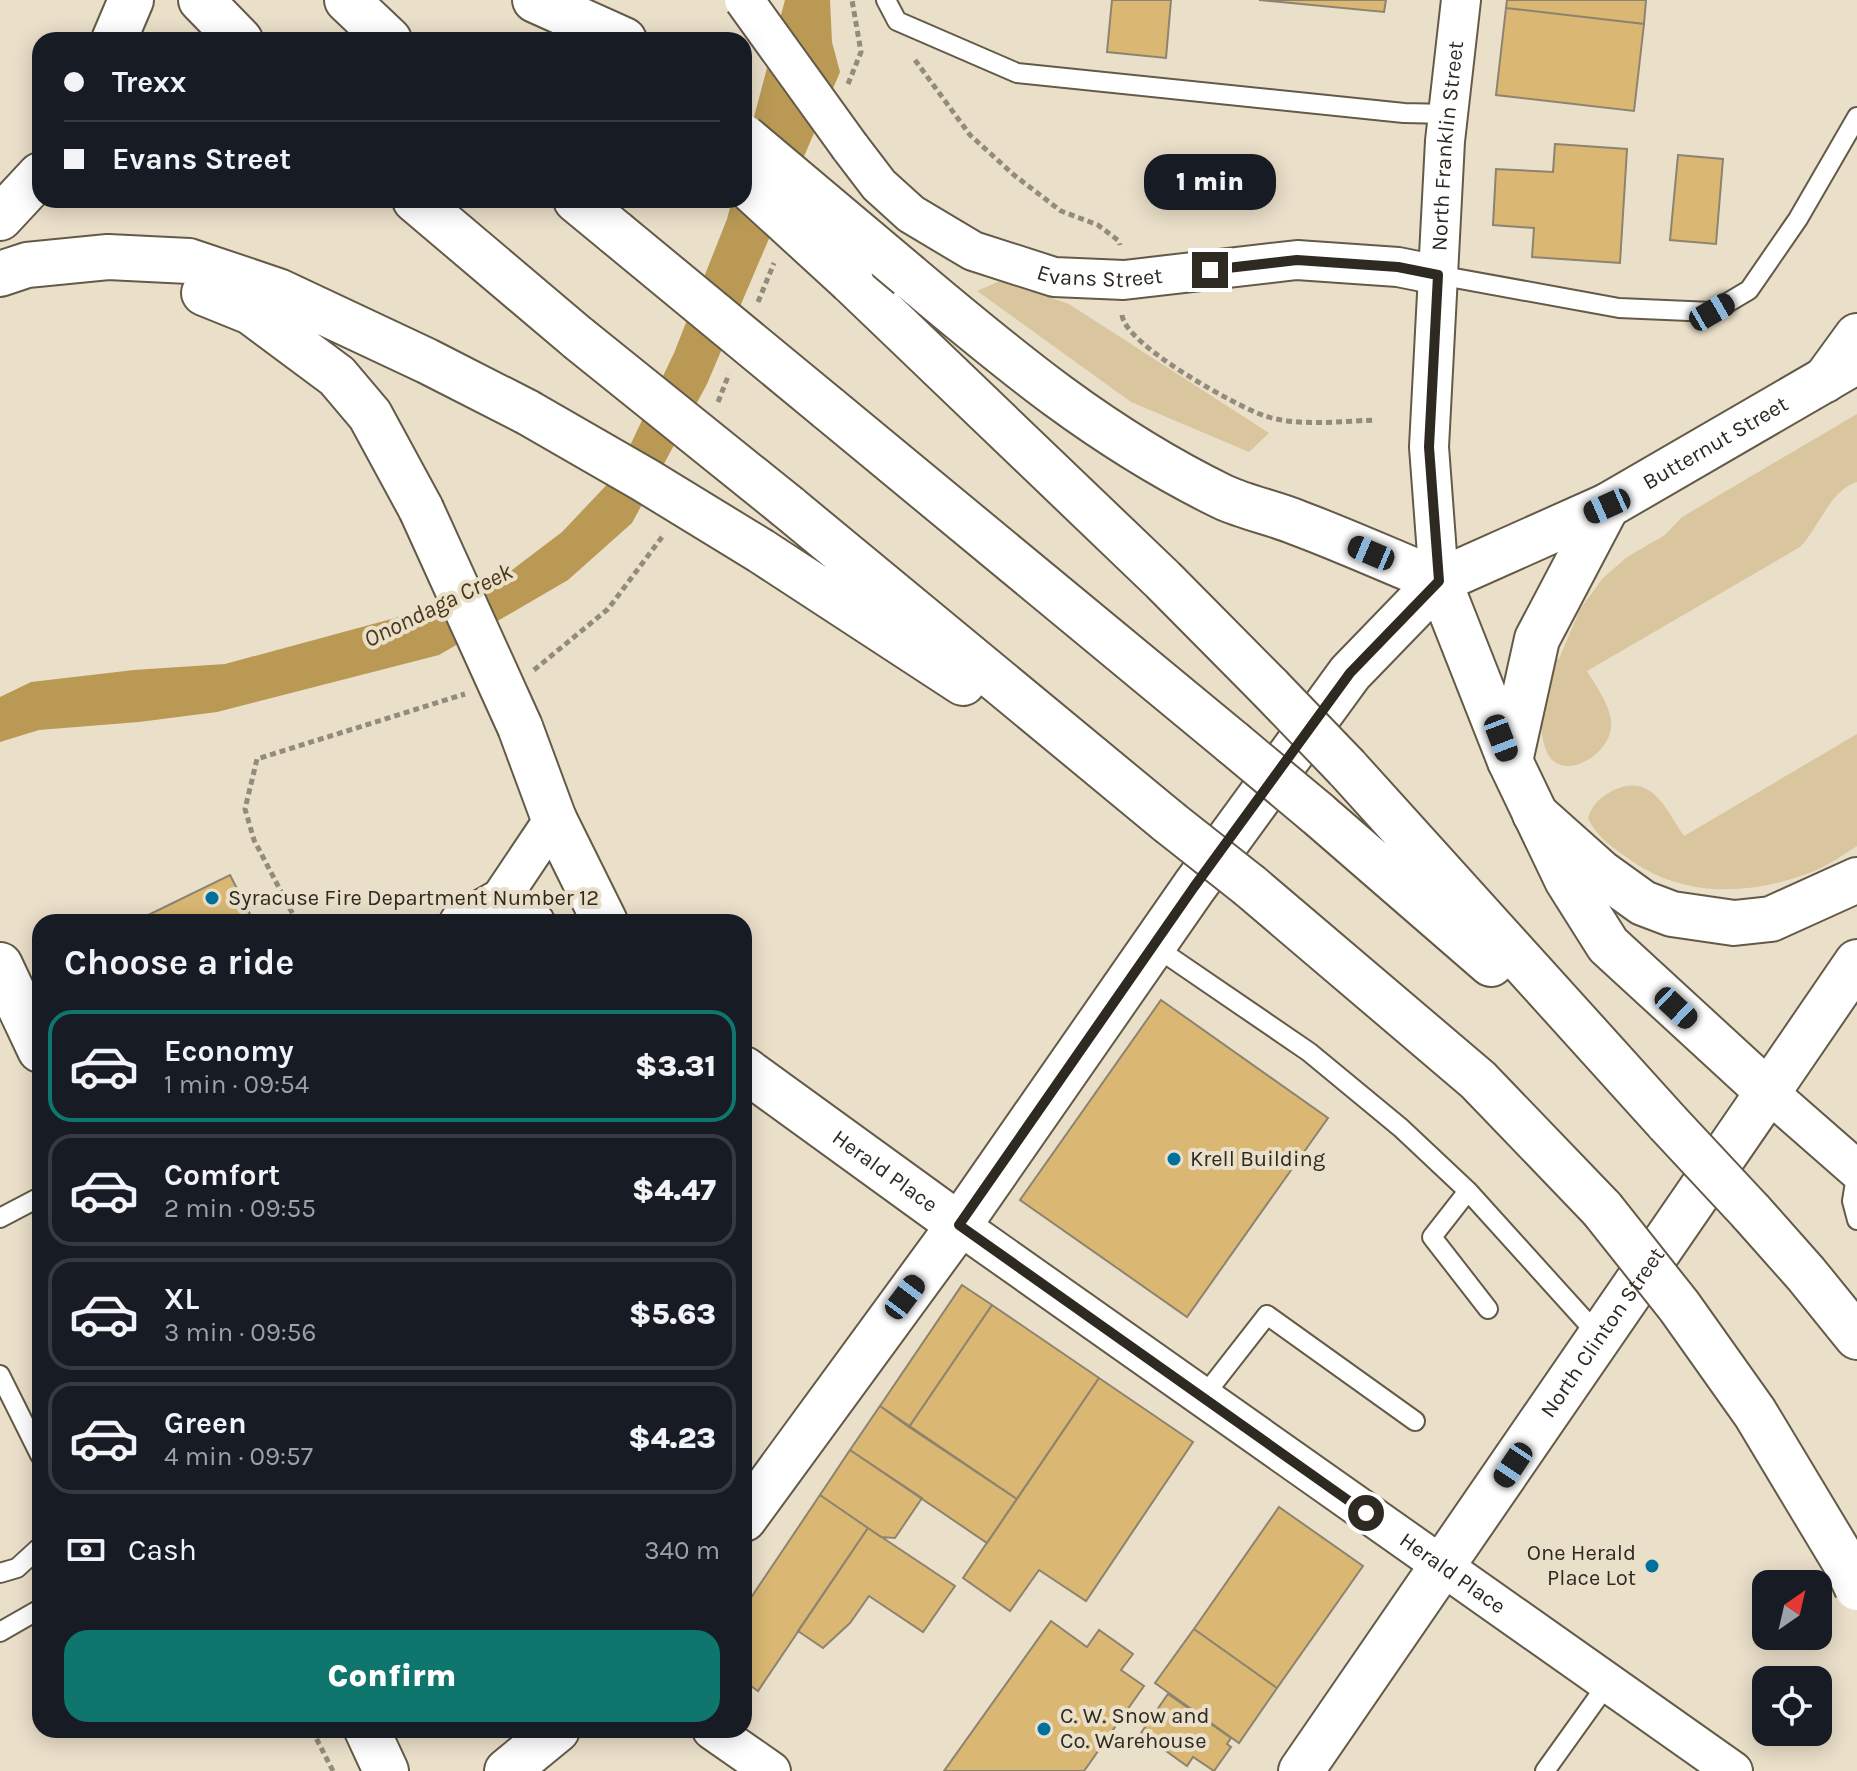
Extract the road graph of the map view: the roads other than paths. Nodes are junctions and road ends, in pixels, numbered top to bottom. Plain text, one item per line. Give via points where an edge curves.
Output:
1 (131, 0) edge
2 (201, 0) edge
3 (347, 0) edge
4 (744, 0) edge
5 (886, 0) edge
6 (1461, 0) edge
7 (544, 4) edge
8 (117, 32) edge
9 (232, 32) edge
10 (381, 32) edge
11 (578, 32) edge
12 (606, 32) edge
13 (1448, 114) junction
14 (1857, 117) edge
15 (752, 144) edge
16 (32, 184) edge
17 (752, 190) edge
18 (424, 208) edge
19 (586, 208) edge
20 (0, 218) edge
21 (108, 257) junction
22 (0, 274) edge
23 (1438, 275) junction
24 (1857, 336) edge
25 (1841, 370) edge
26 (1607, 506) junction
27 (1439, 581) junction
28 (1083, 750) junction
29 (1510, 761) junction
30 (1535, 814) junction
31 (554, 819) junction
32 (1857, 880) edge
33 (501, 898) junction
34 (473, 914) edge
35 (524, 914) edge
36 (601, 914) edge
37 (1154, 946) junction
38 (1857, 962) edge
39 (0, 965) edge
40 (32, 1033) edge
41 (752, 1075) edge
42 (1768, 1092) junction
43 (1668, 1123) junction
44 (1857, 1170) edge
45 (1468, 1191) junction
46 (32, 1201) edge
47 (0, 1218) edge
48 (1857, 1220) edge
49 (959, 1225) junction
50 (1488, 1309) dead end
51 (1600, 1337) junction
52 (1857, 1337) edge
53 (0, 1375) edge
54 (1203, 1397) junction
55 (1415, 1421) dead end
56 (32, 1439) edge
57 (752, 1508) edge
58 (32, 1554) edge
59 (1443, 1567) junction
60 (0, 1573) edge
61 (1857, 1588) edge
62 (32, 1614) edge
63 (0, 1632) edge
64 (1608, 1683) junction
65 (371, 1738) edge
66 (547, 1738) edge
67 (724, 1738) edge
68 (386, 1771) edge
69 (507, 1771) edge
70 (771, 1771) edge
71 (1301, 1771) edge
72 (1545, 1771) edge
73 (1733, 1771) edge

1 - 8 main road
2 - 9 main road
3 - 10 main road
4 - 23 street, Evans Street, bridge via 879,185 911,214 973,251 1054,277 1124,280 1297,260
5 - 13 lane via 897,21 1017,73
6 - 13 street, North Franklin Street
7 - 11 main road
7 - 12 main road
13 - 23 street, North Franklin Street
14 - 23 lane via 1749,290 1712,312 1619,308
15 - 27 main road, bridge via 1021,370 1091,422 1226,498
16 - 20 main road
17 - 43 main road, bridge via 1270,688
18 - 28 main road, bridge
19 - 43 main road, bridge via 1317,813
21 - 22 main road via 27,265
21 - 28 main road, bridge via 189,261 278,291 427,361 527,412 761,551 976,692
21 - 31 main road, bridge via 251,312 337,376 370,415 421,509 520,727
23 - 27 street, North Franklin Street via 1429,447
24 - 25 main road
25 - 26 main road, Butternut Street
26 - 27 main road, Butternut Street
26 - 29 main road via 1537,639
27 - 29 main road
27 - 37 main road via 1350,673
28 - 61 main road, bridge via 1478,1080 1602,1209 1755,1413
29 - 30 main road
30 - 32 main road via 1600,872 1643,903 1672,914 1734,923 1771,919
30 - 42 main road via 1567,880 1608,945
31 - 33 street
31 - 36 main road
33 - 34 street
33 - 35 street
37 - 45 lane via 1309,1052
37 - 49 main road
38 - 42 main road, North Clinton Street
39 - 40 main road
41 - 49 main road, Herald Place
42 - 44 street
42 - 51 main road, North Clinton Street
43 - 52 main road, bridge
44 - 48 lane via 1852,1201
45 - 50 lane via 1432,1237
45 - 51 lane
46 - 47 lane
49 - 54 street, Herald Place
49 - 57 main road
51 - 59 main road, North Clinton Street
53 - 56 lane
54 - 55 lane via 1267,1315
54 - 59 street, Herald Place
58 - 60 lane via 17,1568
59 - 64 street, Herald Place
59 - 71 main road, North Clinton Street
62 - 63 lane
64 - 72 lane
64 - 73 street, Herald Place
65 - 68 main road
66 - 69 main road
67 - 70 street

